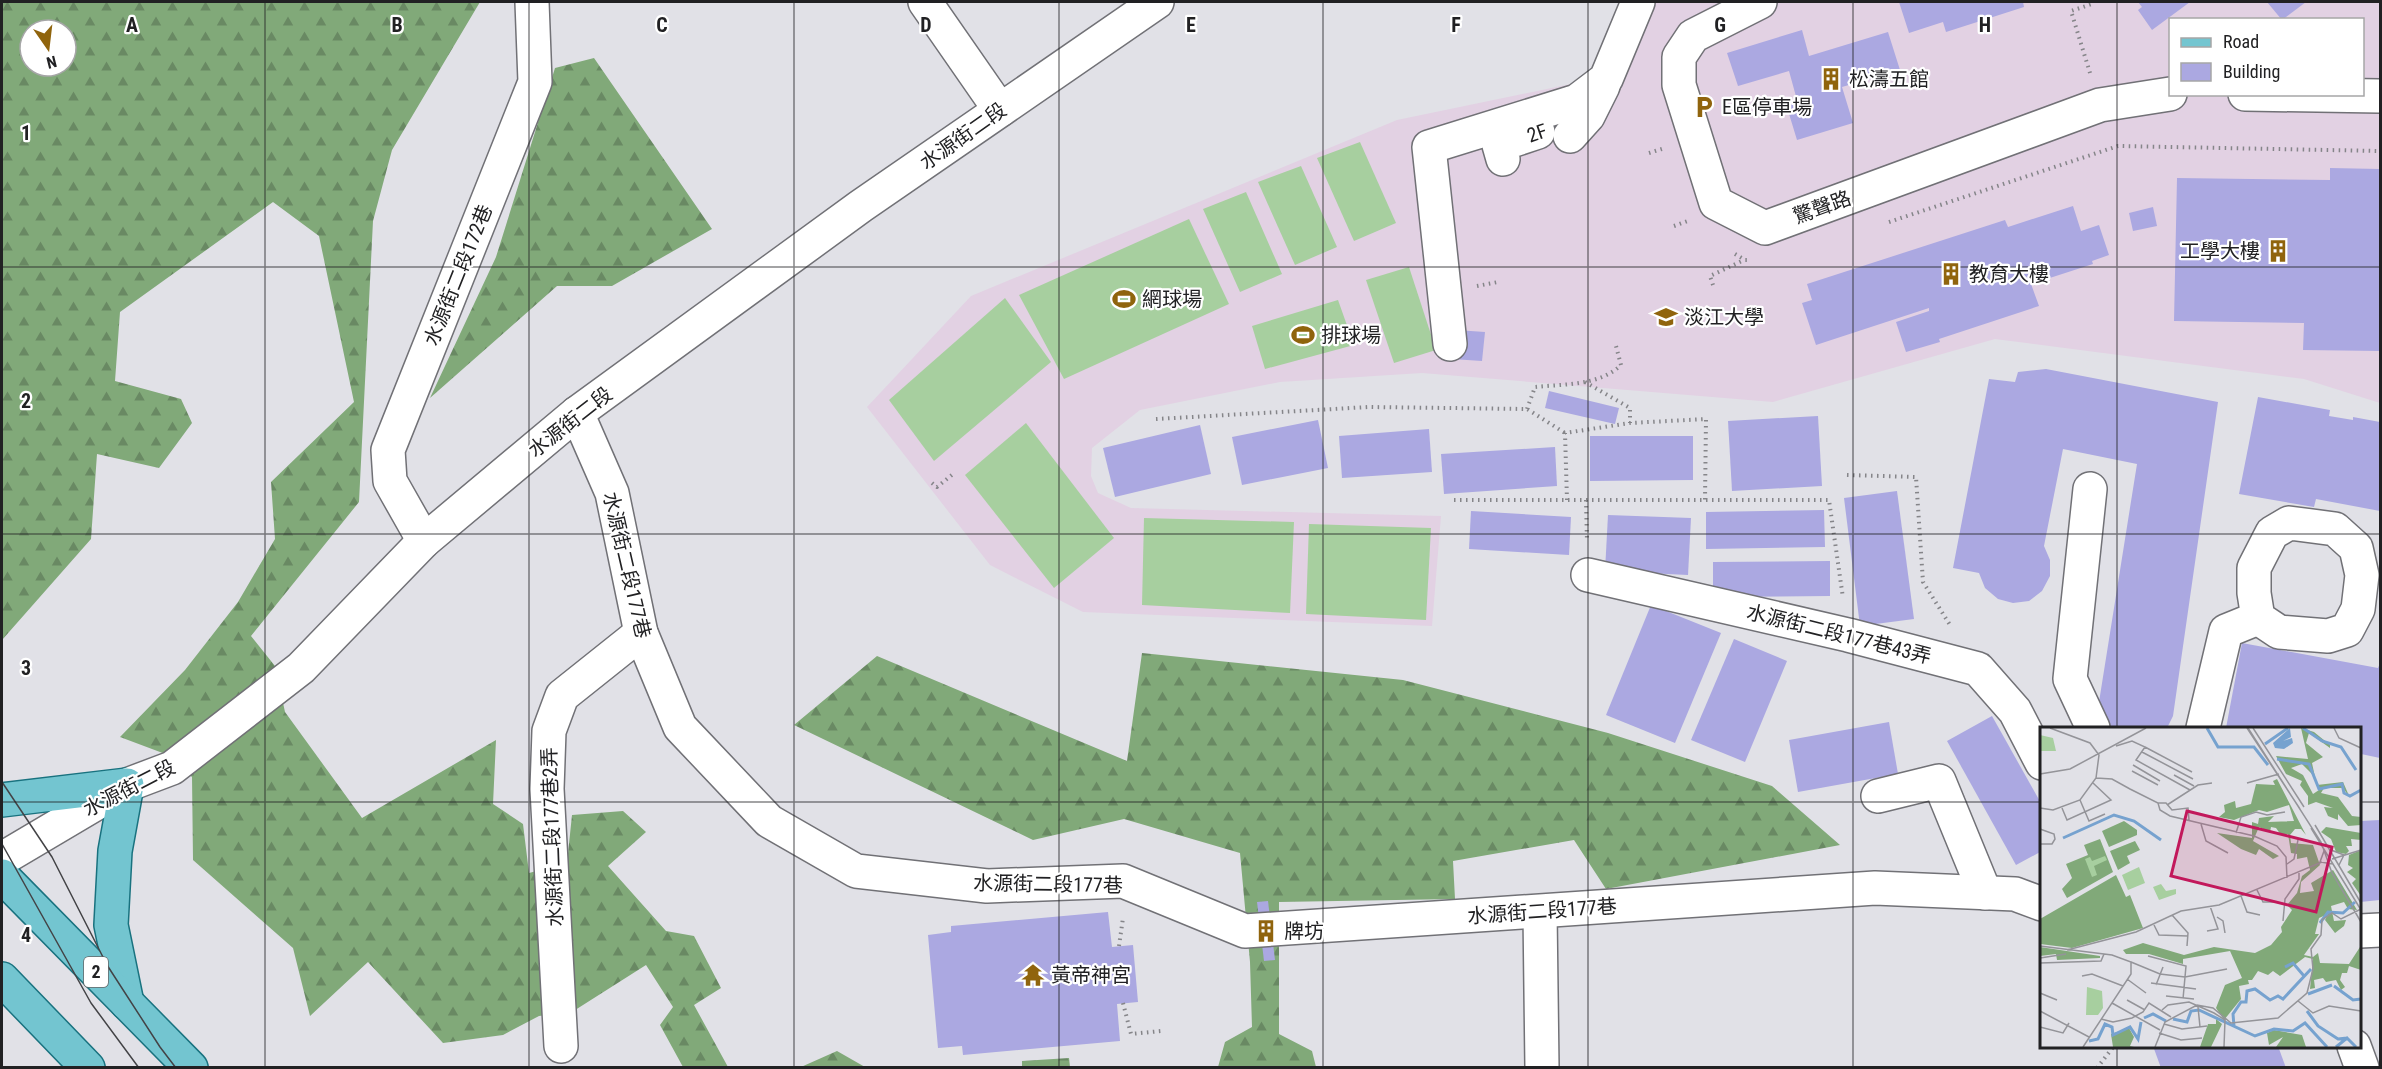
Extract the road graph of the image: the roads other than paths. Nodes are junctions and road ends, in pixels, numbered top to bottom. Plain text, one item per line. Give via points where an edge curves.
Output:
1 (532, 2) edge
2 (925, 2) edge
3 (1157, 2) edge
4 (1638, 2) edge
5 (1760, 2) edge
6 (1606, 79) junction
7 (2169, 94) edge
8 (2364, 96) edge
9 (2380, 96) edge
10 (1000, 110) junction
11 (1503, 159) dead end
12 (1450, 344) dead end
13 (578, 413) junction
14 (2090, 489) dead end
15 (424, 541) junction
16 (1588, 576) road end
17 (2258, 618) dead end
18 (641, 633) junction
19 (2092, 727) edge
20 (2204, 727) edge
21 (2040, 759) edge
22 (128, 785) junction
23 (1878, 796) dead end
24 (2, 800) edge
25 (2, 859) edge
26 (2, 876) edge
27 (1986, 893) junction
28 (2040, 903) edge
29 (1540, 912) junction
30 (2380, 930) edge
31 (2361, 931) edge
32 (2, 979) edge
33 (127, 1003) junction
34 (2, 1010) edge
35 (47, 1027) junction
36 (561, 1046) dead end
37 (2354, 1048) edge
38 (88, 1068) edge
39 (190, 1068) edge
40 (1542, 1068) edge
41 (2362, 1068) edge

1 - 15 street, 水源街二段172巷 via 535,82 388,450 390,481
2 - 10 street
3 - 10 street, 水源街二段
4 - 6 street
5 - 7 street, 驚聲路 via 1693,36 1679,57 1679,85 1716,203 1765,228 2100,105
6 - 11 street, 2F via 1579,126 1499,145
6 - 12 street via 1577,101 1429,147
8 - 9 street
10 - 13 street, 水源街二段 via 861,206
13 - 15 street, 水源街二段
13 - 18 street, 水源街二段177巷 via 612,493
14 - 19 street via 2070,679
15 - 22 street, 水源街二段 via 301,668 172,768
16 - 21 street, 水源街二段177巷43弄 via 1978,669 2015,711
17 - 20 street via 2226,631
18 - 29 street, 水源街二段177巷 via 680,727 769,821 856,871 987,886 1123,881 1245,930
18 - 36 street, 水源街二段177巷2弄 via 562,696 549,731 547,789
22 - 24 main road
22 - 25 street, 水源街二段
22 - 33 main road via 115,851 111,925
23 - 27 street via 1939,781
26 - 33 main road, 2
27 - 28 street, 水源街二段177巷 via 2015,894
27 - 29 street, 水源街二段177巷 via 1875,888
29 - 40 street
30 - 31 street
32 - 35 main road
33 - 39 main road, 2
34 - 35 main road
35 - 38 main road
37 - 41 street

